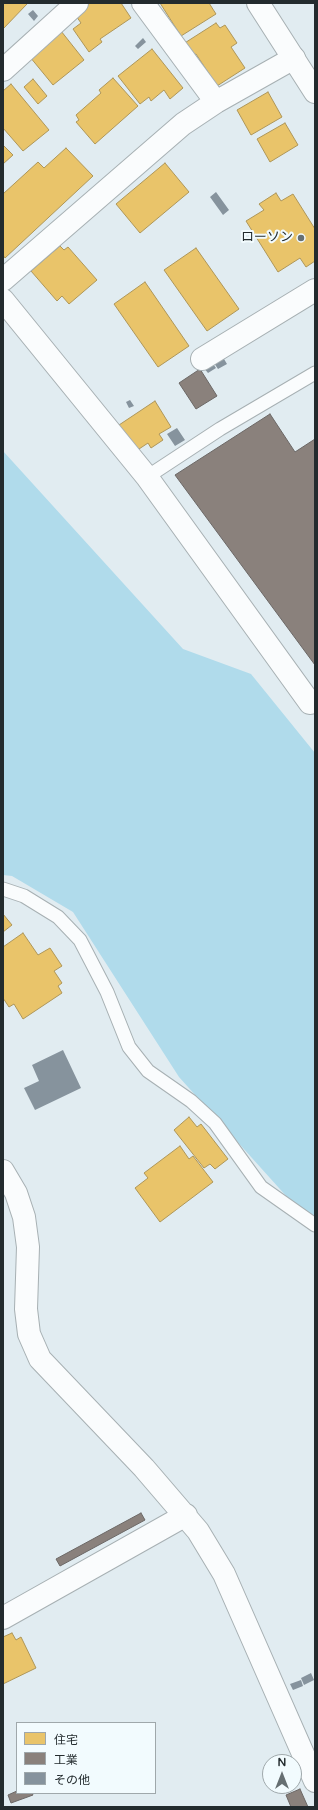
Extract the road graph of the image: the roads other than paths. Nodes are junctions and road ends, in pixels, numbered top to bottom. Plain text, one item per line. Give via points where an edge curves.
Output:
1 (77, 3) edge
2 (143, 3) edge
3 (258, 3) edge
4 (294, 58) junction
5 (5, 65) edge
6 (315, 92) edge
7 (216, 102) junction
8 (3, 280) edge
9 (315, 290) edge
10 (3, 300) edge
11 (202, 359) dead end
12 (315, 373) edge
13 (147, 477) junction
14 (313, 706) edge
15 (3, 889) edge
16 (3, 1171) edge
17 (315, 1225) edge
18 (186, 1515) junction
19 (3, 1618) edge
20 (315, 1781) edge

1 - 5 street
2 - 7 street
3 - 4 street
4 - 6 street
4 - 7 street
7 - 8 street via 183,124
9 - 11 street
10 - 13 street
12 - 13 lane via 220,429
13 - 14 street
15 - 17 lane via 24,896 58,917 80,940 107,992 129,1047 148,1071 191,1100 215,1123 261,1187
16 - 18 street via 16,1193 24,1217 28,1247 26,1309 29,1334 40,1358
18 - 19 street
18 - 20 street via 224,1574

